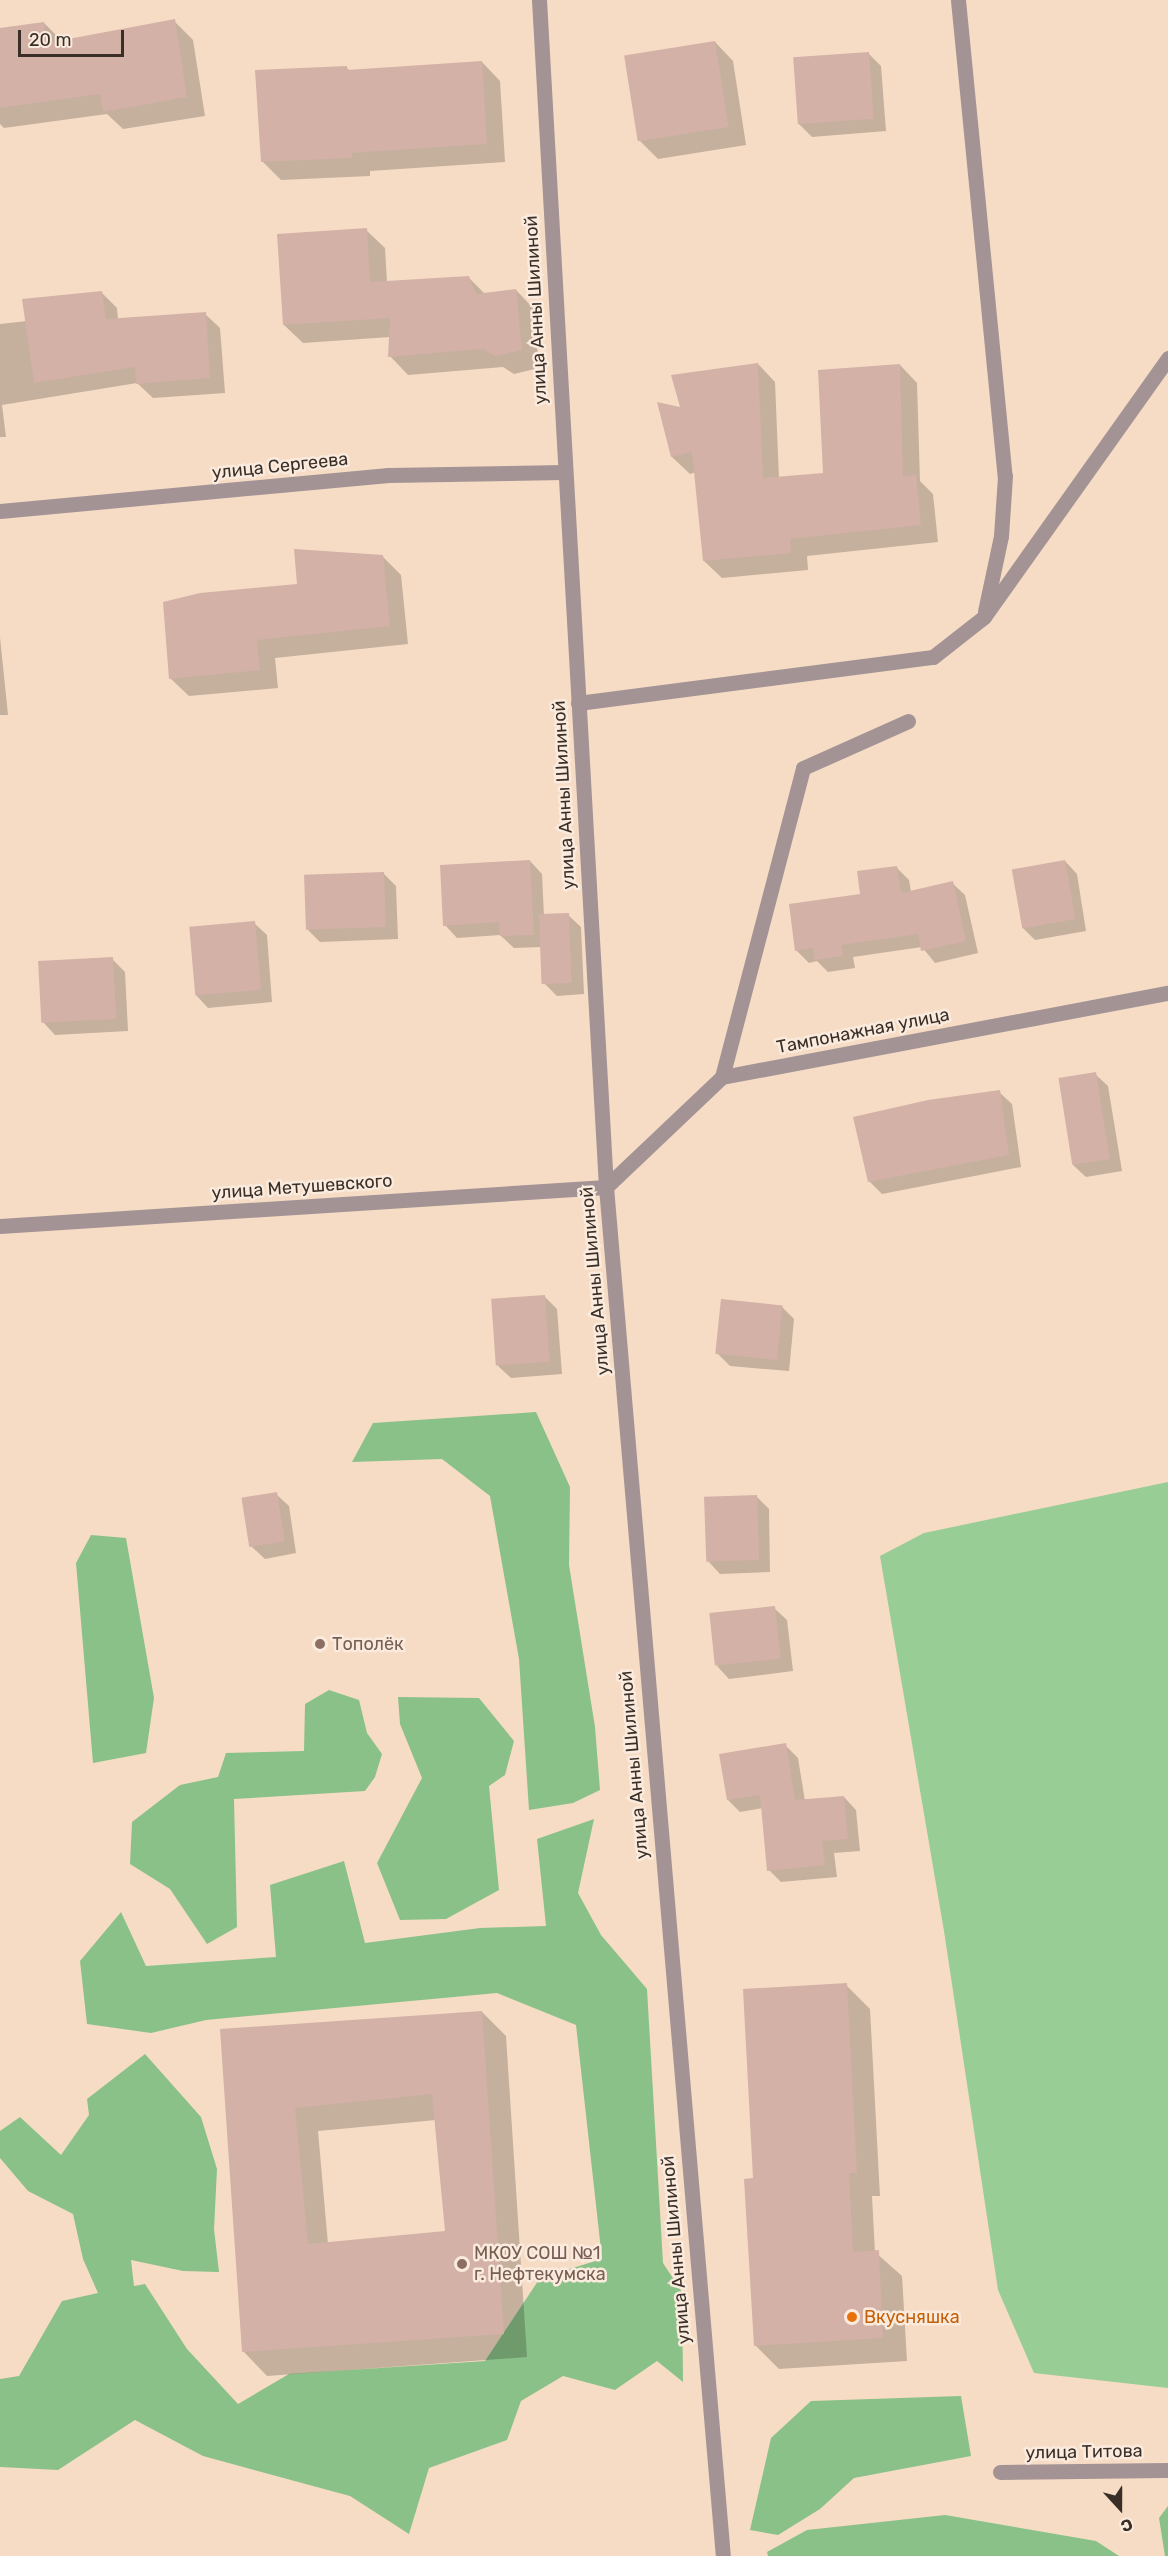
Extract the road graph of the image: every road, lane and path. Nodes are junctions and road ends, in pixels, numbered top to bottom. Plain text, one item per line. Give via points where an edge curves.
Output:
1 (539, 0) edge
2 (958, 0) edge
3 (1168, 358) edge
4 (564, 472) junction
5 (0, 511) edge
6 (984, 617) junction
7 (578, 703) junction
8 (908, 721) dead end
9 (1168, 993) edge
10 (722, 1077) junction
11 (606, 1187) junction
12 (0, 1226) edge
13 (1168, 2470) edge
14 (1000, 2472) dead end
15 (723, 2556) edge

1 - 4 street, улица Анны Шилиной
2 - 6 street via 1005,476 1001,536
3 - 6 street
4 - 5 street, улица Сергеева via 388,475
4 - 7 street, улица Анны Шилиной
6 - 7 street via 933,657
7 - 11 street, улица Анны Шилиной
8 - 10 street via 803,768
9 - 10 street, Тампонажная улица
10 - 11 street
11 - 12 street, улица Метушевского
11 - 15 street, улица Анны Шилиной
13 - 14 street, улица Титова

